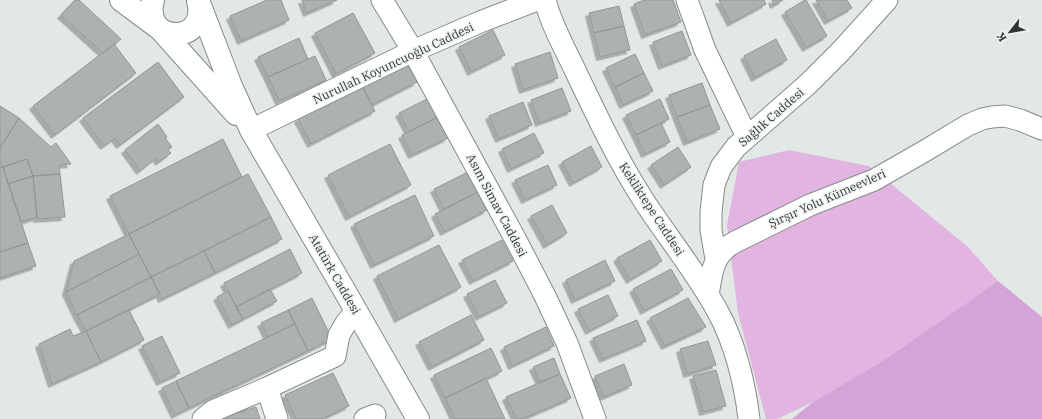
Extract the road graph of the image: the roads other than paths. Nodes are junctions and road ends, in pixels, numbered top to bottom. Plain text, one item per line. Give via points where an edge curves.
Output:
1 (121, 0) edge
2 (200, 0) edge
3 (382, 0) edge
4 (537, 0) edge
5 (545, 0) edge
6 (687, 0) edge
7 (888, 0) edge
8 (152, 2) edge
9 (160, 29) junction
10 (413, 51) junction
11 (1042, 129) edge
12 (250, 130) junction
13 (747, 137) junction
14 (716, 259) junction
15 (708, 295) junction
16 (356, 311) junction
17 (267, 388) junction
18 (203, 419) edge
19 (277, 419) edge
20 (418, 419) edge
21 (595, 419) edge
22 (749, 419) edge

1 - 9 main road
2 - 9 main road, Atatürk Caddesi via 199,17 196,25 190,30 174,35
2 - 12 main road, Atatürk Caddesi
3 - 10 street, Asım Simav Caddesi
4 - 10 street, Nurullah Koyuncuoğlu Caddesi
5 - 15 street, Kekliktepe Caddesi via 586,94 618,157 644,201
6 - 13 street via 705,50
7 - 13 street, Sağlık Caddesi via 808,84
8 - 9 main road, Atatürk Caddesi via 152,15
9 - 12 main road, Atatürk Caddesi
10 - 12 street, Nurullah Koyuncuoğlu Caddesi
10 - 21 street, Asım Simav Caddesi via 545,296 567,343
11 - 14 street, Şırşır Yolu Kümeevleri via 1005,116 982,118 874,180 810,205 735,242 724,249
12 - 16 main road, Atatürk Caddesi
13 - 14 street, Sağlık Caddesi via 721,167 714,185 711,230
14 - 15 street
15 - 22 street, Kekliktepe Caddesi via 727,331 742,381
16 - 17 street via 339,335 335,356
16 - 20 main road, Atatürk Caddesi
17 - 18 street via 213,411
17 - 19 street

